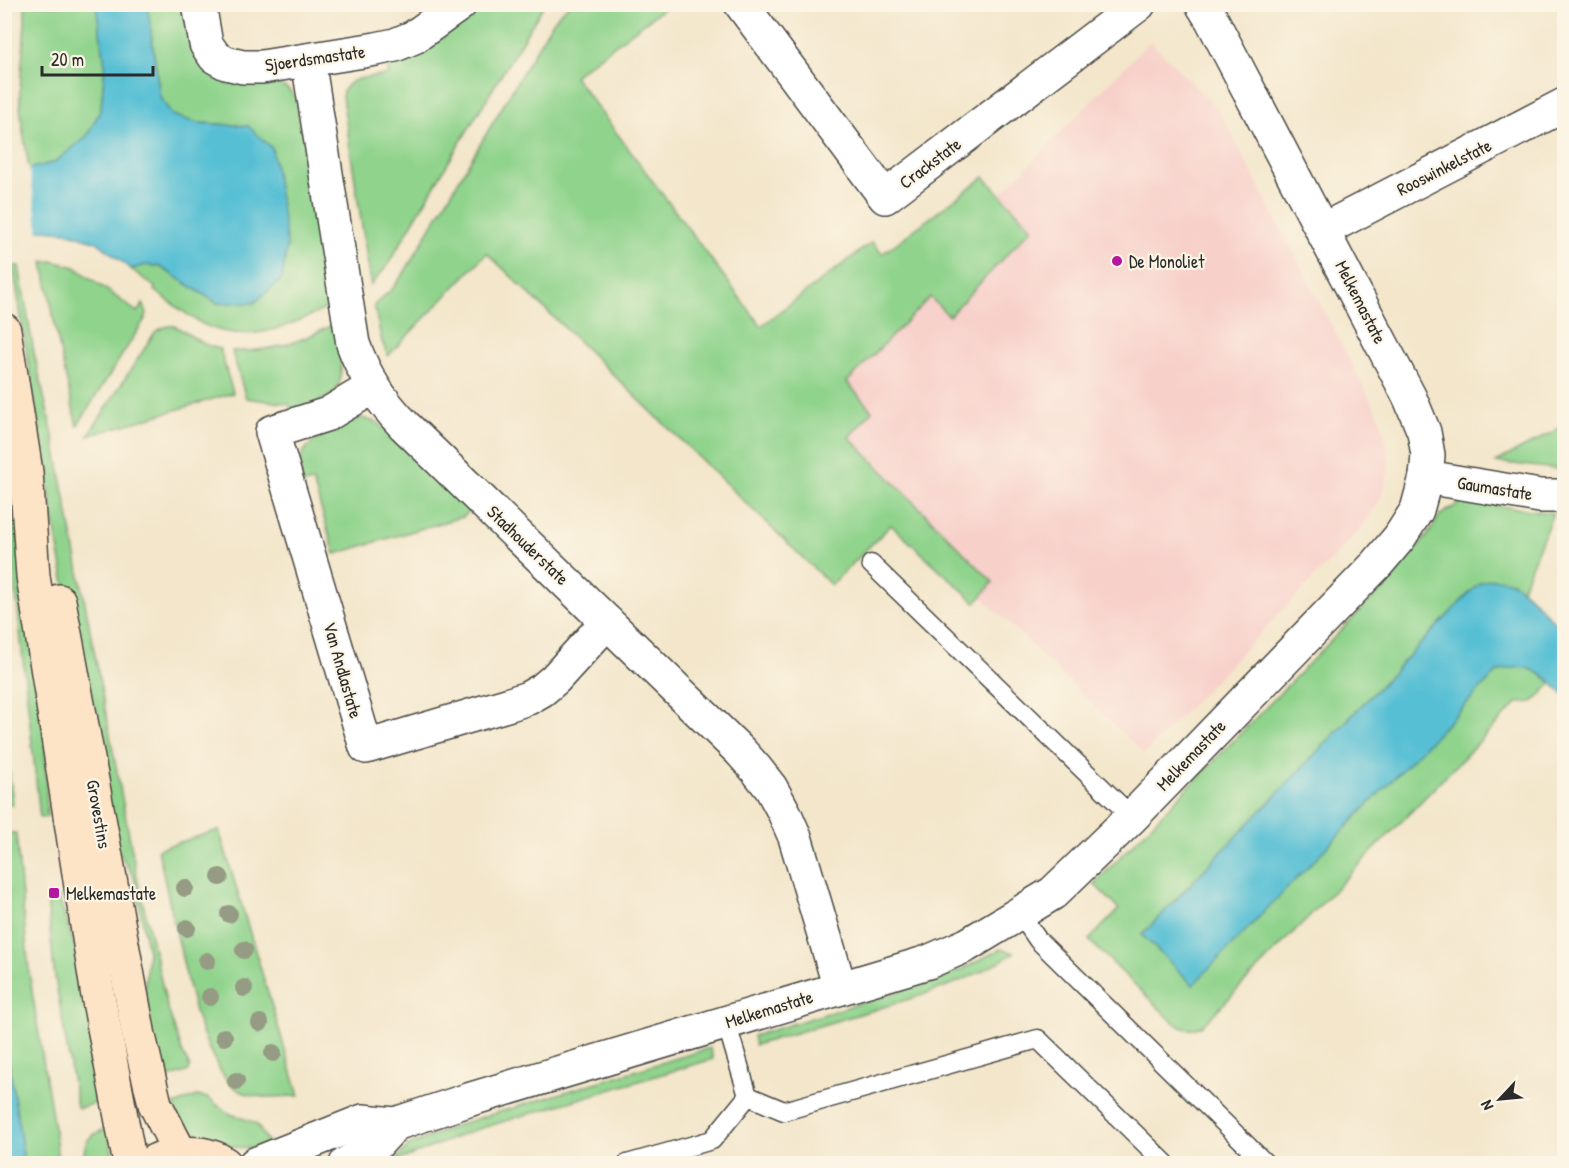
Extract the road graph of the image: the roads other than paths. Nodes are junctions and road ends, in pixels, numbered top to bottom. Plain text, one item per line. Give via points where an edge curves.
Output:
1 (199, 4) edge
2 (460, 4) edge
3 (741, 4) edge
4 (1139, 4) edge
5 (1202, 4) edge
6 (308, 60) junction
7 (1564, 105) edge
8 (1323, 230) junction
9 (4, 330) edge
10 (373, 387) junction
11 (26, 471) junction
12 (1426, 477) junction
13 (1564, 496) edge
14 (871, 564) dead end
15 (607, 622) junction
16 (1132, 817) junction
17 (1020, 915) junction
18 (840, 988) junction
19 (726, 1022) junction
20 (748, 1096) junction
21 (395, 1124) junction
22 (165, 1158) edge
23 (130, 1164) edge
24 (225, 1164) edge
25 (255, 1164) edge
26 (346, 1164) edge
27 (627, 1164) edge
28 (1166, 1164) edge
29 (1266, 1164) edge

1 - 6 street, Sjoerdsmastate via 206,44 215,57 226,63 262,67
2 - 6 street, Sjoerdsmastate via 414,37 395,45
3 - 4 street, Crackstate via 885,197
5 - 8 street, Melkemastate
6 - 10 street, Stadhouderstate via 353,344
7 - 8 street, Rooswinkelstate
8 - 12 street, Melkemastate via 1410,398 1424,432
9 - 11 main road, Grovestins
10 - 15 street, Stadhouderstate via 404,425
10 - 15 street, Van Andlastate via 328,414 272,432 366,747 528,698 555,679
11 - 22 main road, Grovestins via 53,571
11 - 23 main road, Grovestins via 33,576 98,996
12 - 13 street, Gaumastate via 1540,496
12 - 16 street, Melkemastate via 1417,510 1377,564
14 - 16 lane
15 - 18 street, Stadhouderstate via 740,750 771,788 795,837
16 - 17 street, Melkemastate via 1053,893
17 - 18 street, Melkemastate via 928,962
17 - 29 lane via 1038,940
18 - 19 street, Melkemastate
19 - 20 lane
19 - 21 street, Melkemastate
20 - 27 lane via 712,1140
20 - 28 lane via 784,1111 1038,1039
21 - 25 street, Melkemastate via 363,1121
21 - 26 street, Melkemastate via 373,1148
22 - 24 main road via 210,1156

